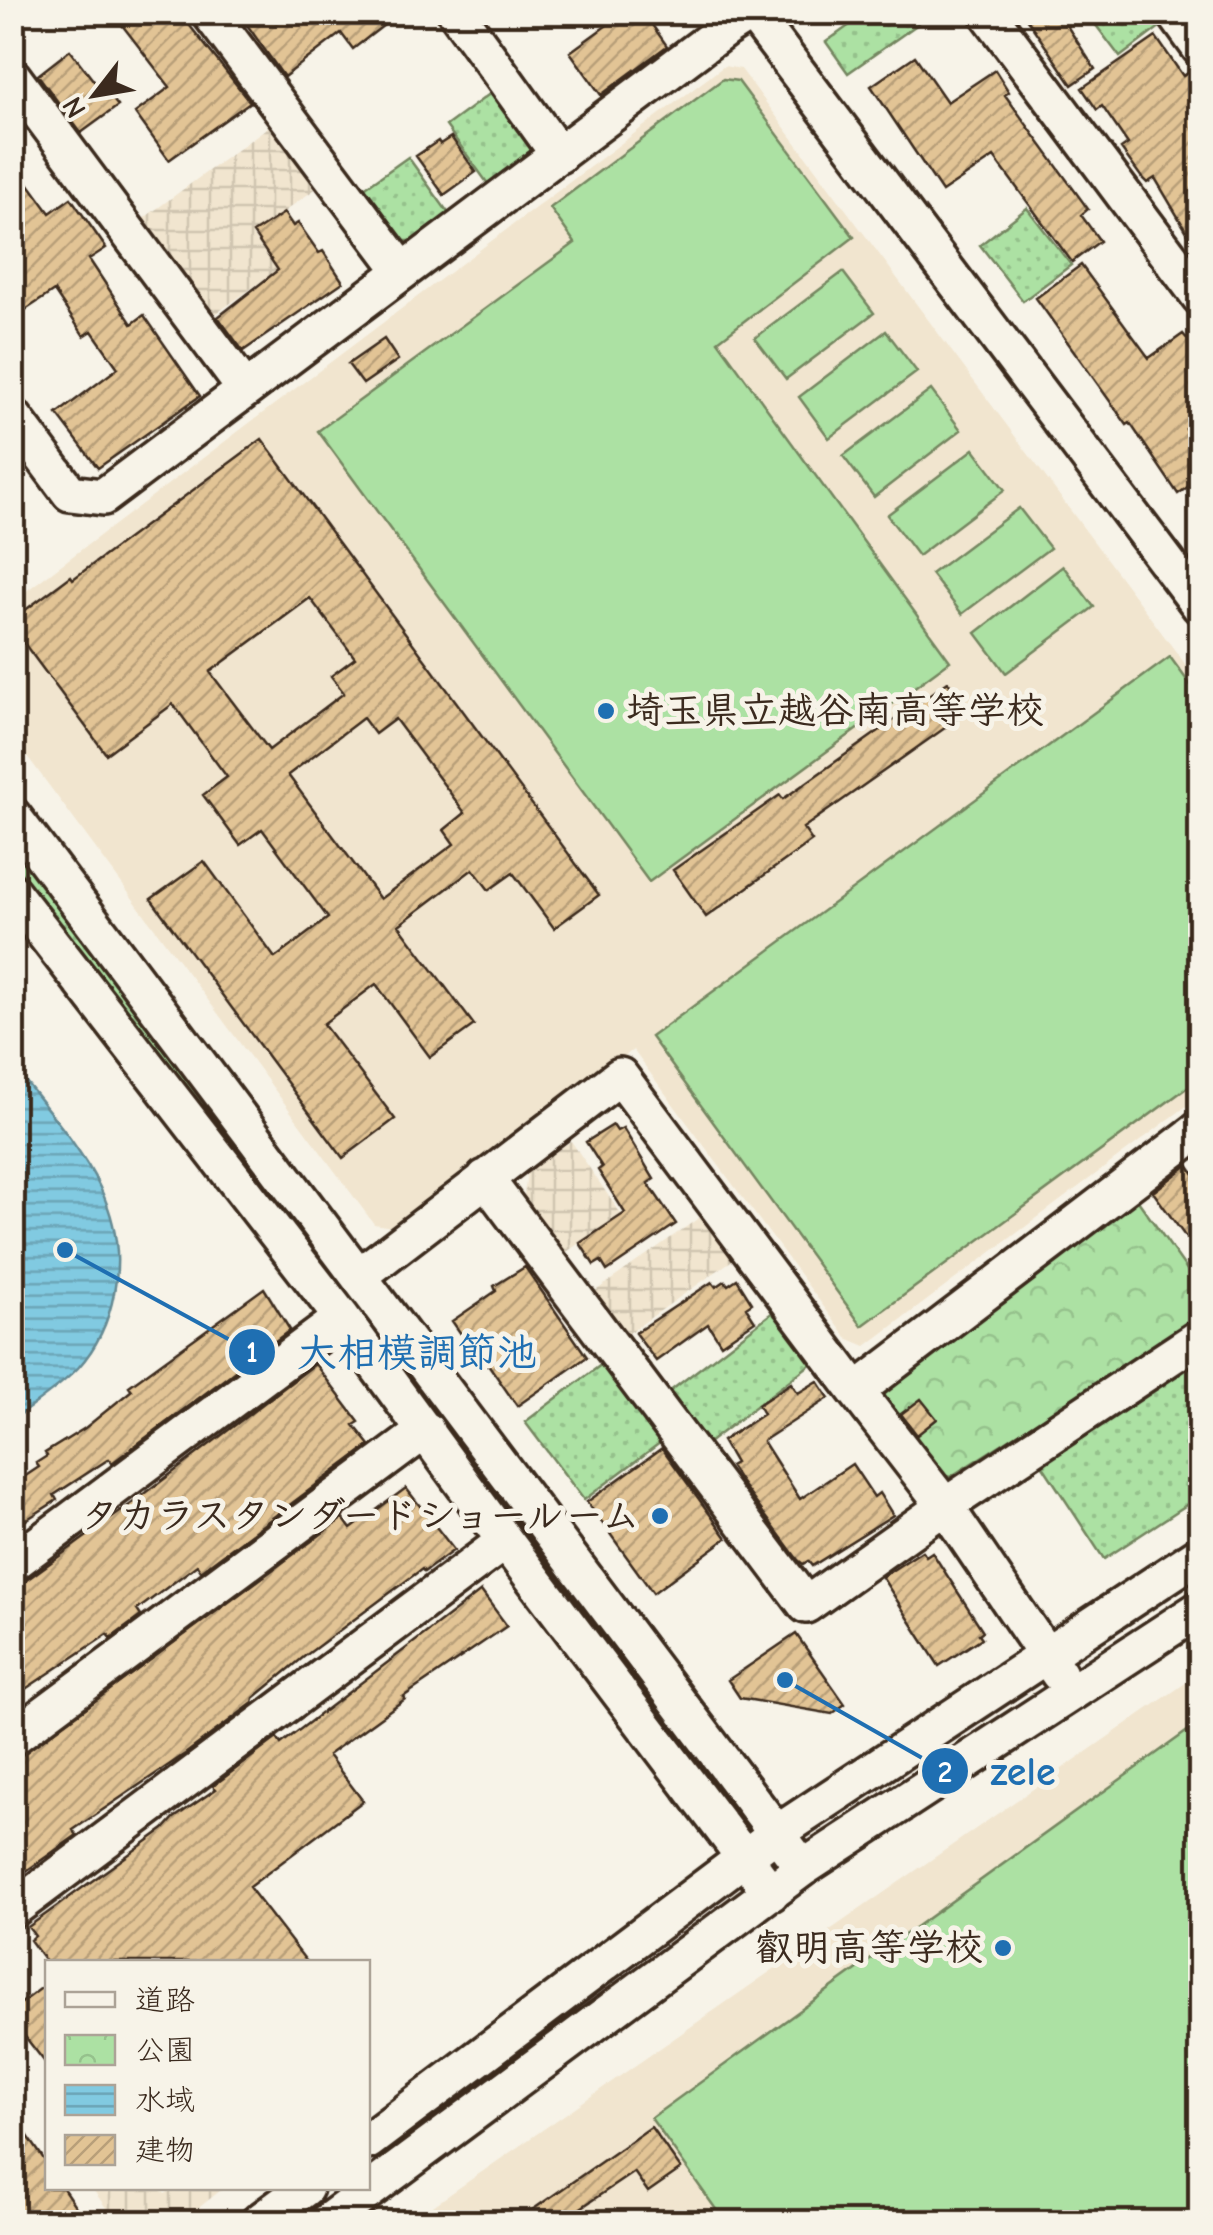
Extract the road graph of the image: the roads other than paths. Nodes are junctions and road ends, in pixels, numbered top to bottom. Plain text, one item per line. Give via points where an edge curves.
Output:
1 (208, 12) edge
2 (456, 12) edge
3 (988, 12) edge
4 (1174, 12) edge
5 (752, 13) edge
6 (1200, 48) edge
7 (12, 76) edge
8 (559, 156) junction
9 (402, 270) junction
10 (1200, 297) edge
11 (245, 388) junction
12 (12, 415) edge
13 (1195, 588) edge
14 (12, 815) edge
15 (12, 892) edge
16 (1200, 1129) edge
17 (485, 1178) junction
18 (359, 1276) junction
19 (342, 1318) junction
20 (1200, 1337) edge
21 (856, 1390) junction
22 (426, 1430) junction
23 (945, 1506) junction
24 (505, 1541) junction
25 (1200, 1554) edge
26 (12, 1564) edge
27 (1200, 1609) edge
28 (1047, 1657) junction
29 (1074, 1695) junction
30 (12, 1738) edge
31 (778, 1833) junction
32 (745, 1857) junction
33 (804, 1868) junction
34 (771, 1893) junction
35 (12, 1910) edge
36 (370, 2139) edge
37 (303, 2190) edge
38 (259, 2222) edge
39 (327, 2222) edge

1 - 9 street
2 - 8 street
3 - 10 street
4 - 6 street
5 - 8 street
5 - 13 street
7 - 11 street
8 - 9 street
9 - 11 street
11 - 12 street via 103,497 70,493
14 - 18 street
15 - 19 street
16 - 21 street
17 - 18 street
17 - 21 street via 620,1076
17 - 23 street via 806,1605
18 - 31 street
19 - 22 street
19 - 26 street
20 - 23 street
21 - 23 street
22 - 24 street
22 - 30 street
23 - 28 street
24 - 32 street
24 - 35 street
25 - 28 street
27 - 29 street
28 - 29 street
28 - 31 street
29 - 33 street
31 - 32 street
31 - 33 street
32 - 34 street
32 - 36 street
33 - 34 street
34 - 39 street
37 - 38 street

